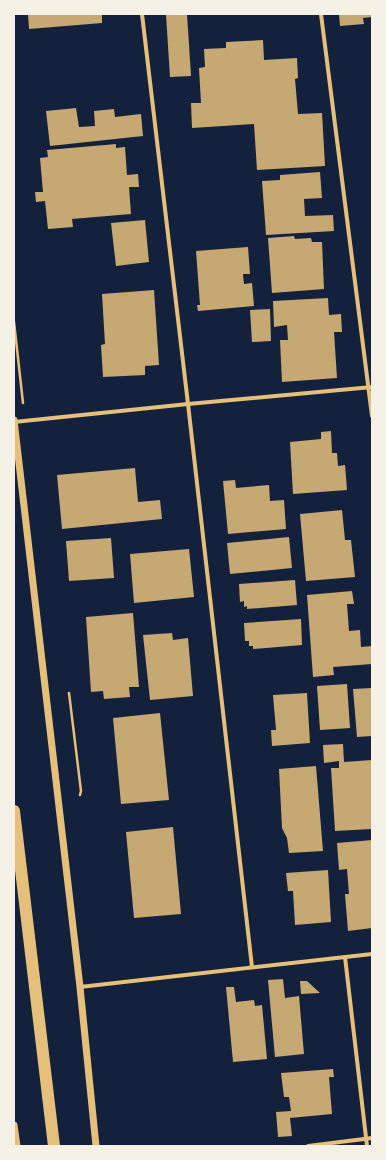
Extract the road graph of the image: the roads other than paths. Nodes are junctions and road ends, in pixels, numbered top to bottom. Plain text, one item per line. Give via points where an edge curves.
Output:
1 (142, 14) edge
2 (321, 14) edge
3 (370, 387) edge
4 (188, 404) junction
5 (372, 416) edge
6 (14, 421) edge
7 (14, 811) edge
8 (372, 954) edge
9 (346, 957) junction
10 (252, 967) junction
11 (80, 987) junction
12 (14, 1125) edge
13 (372, 1138) edge
14 (366, 1139) junction
15 (16, 1146) edge
16 (54, 1146) edge
17 (96, 1146) edge
18 (308, 1146) edge
19 (367, 1146) edge

1 - 4 street
2 - 3 street
3 - 4 street
3 - 5 street
4 - 6 street
4 - 10 street
6 - 11 street
7 - 16 highway
8 - 9 street
9 - 10 street
9 - 14 street
10 - 11 street
11 - 17 street
12 - 15 street
13 - 14 street
14 - 18 street
14 - 19 street

